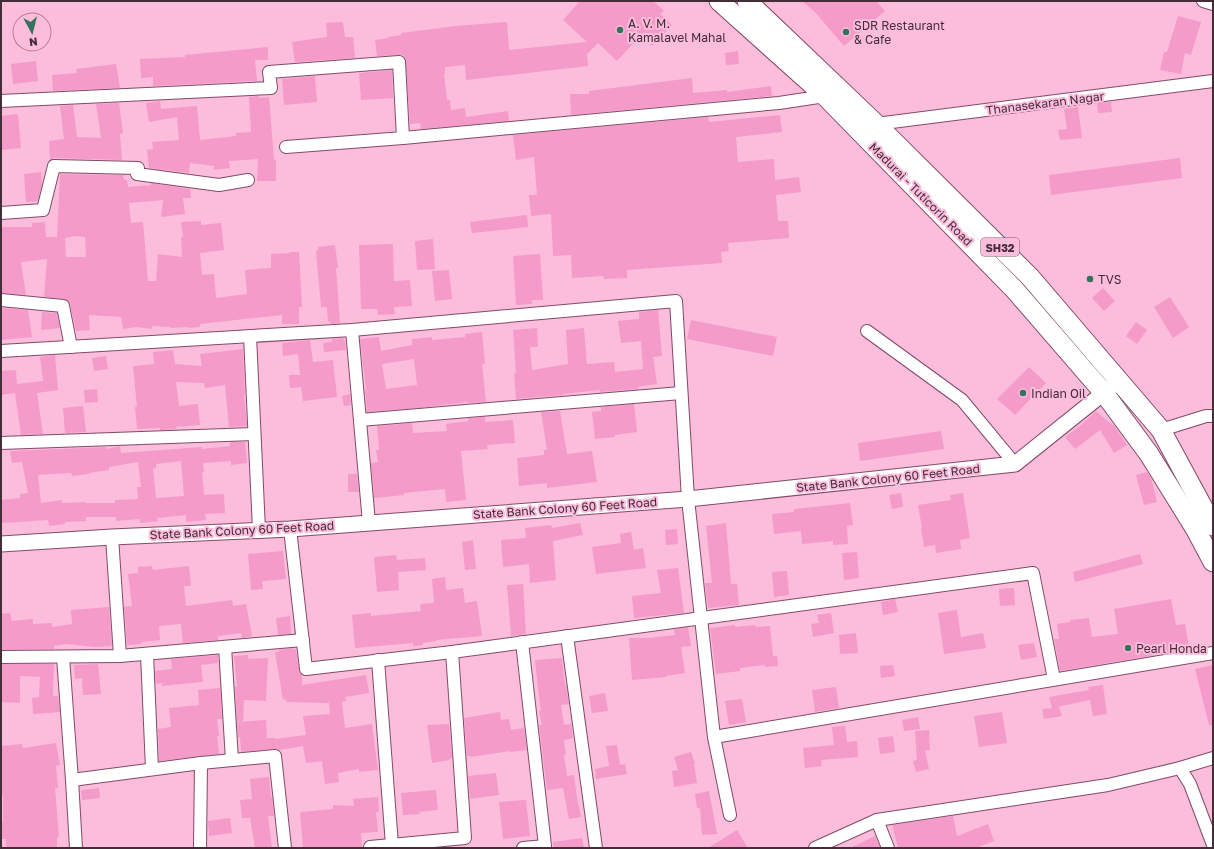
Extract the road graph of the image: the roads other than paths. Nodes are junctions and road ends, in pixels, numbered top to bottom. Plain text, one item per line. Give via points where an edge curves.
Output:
1 (719, 1) edge
2 (747, 1) edge
3 (1203, 1) edge
4 (1213, 4) edge
5 (1213, 81) edge
6 (825, 96) junction
7 (1, 101) edge
8 (876, 124) junction
9 (403, 138) junction
10 (286, 147) dead end
11 (248, 180) dead end
12 (1, 213) edge
13 (1, 300) edge
14 (352, 330) junction
15 (867, 332) dead end
16 (250, 336) junction
17 (71, 347) junction
18 (1, 351) edge
19 (1119, 380) junction
20 (681, 393) junction
21 (1104, 393) junction
22 (1213, 416) edge
23 (360, 420) junction
24 (1161, 430) junction
25 (254, 434) junction
26 (1, 443) edge
27 (1015, 464) junction
28 (688, 499) junction
29 (369, 523) junction
30 (1213, 526) edge
31 (290, 529) junction
32 (259, 530) junction
33 (112, 537) junction
34 (1, 544) edge
35 (1213, 562) edge
36 (702, 618) junction
37 (567, 636) junction
38 (303, 640) junction
39 (522, 642) junction
40 (225, 647) junction
41 (452, 652) junction
42 (147, 654) junction
43 (1213, 654) edge
44 (120, 656) junction
45 (1, 657) edge
46 (63, 657) junction
47 (378, 660) junction
48 (1054, 679) junction
49 (714, 737) junction
50 (1213, 758) edge
51 (232, 760) junction
52 (201, 763) junction
53 (1180, 768) junction
54 (152, 769) junction
55 (72, 780) junction
56 (730, 815) dead end
57 (877, 820) junction
58 (468, 843) edge
59 (392, 845) junction
60 (1213, 845) edge
61 (76, 848) edge
62 (200, 848) edge
63 (285, 848) edge
64 (370, 848) edge
65 (523, 848) edge
66 (596, 848) edge
67 (815, 848) edge
68 (888, 848) edge

1 - 6 main road, Madurai - Tuticorin Road / SH32
2 - 8 main road, Madurai - Tuticorin Road / SH32
3 - 4 street
5 - 8 street, Thanasekaran Nagar
6 - 9 street via 771,104
6 - 21 main road, Madurai - Tuticorin Road / SH32 via 1014,289
7 - 9 street via 271,88 269,72 399,62
8 - 19 main road, Madurai - Tuticorin Road / SH32 via 1030,277
9 - 10 street
11 - 12 street via 219,185 137,174 138,168 54,166 43,210
13 - 17 street via 63,306
14 - 16 street
14 - 20 street via 676,301
14 - 23 street
15 - 27 street via 962,400
16 - 17 street
16 - 25 street
17 - 18 street
19 - 21 street
19 - 24 main road, Madurai - Tuticorin Road / SH32
20 - 23 street
20 - 28 street
21 - 27 street
21 - 35 main road, Madurai - Tuticorin Road / SH32 via 1149,454
22 - 24 street
23 - 29 street
24 - 30 main road, Madurai - Tuticorin Road / SH32
25 - 26 street
25 - 32 street
27 - 28 street, State Bank Colony 60 Feet Road
28 - 29 street, State Bank Colony 60 Feet Road
28 - 36 street
29 - 31 street, State Bank Colony 60 Feet Road
31 - 32 street, State Bank Colony 60 Feet Road
31 - 38 street
32 - 33 street, State Bank Colony 60 Feet Road
33 - 34 street, State Bank Colony 60 Feet Road
33 - 44 street
36 - 37 street
36 - 48 street via 1033,573
36 - 49 street
37 - 39 street
37 - 66 street
38 - 40 street
38 - 47 street via 306,668
39 - 41 street
39 - 65 street via 545,846
40 - 42 street
40 - 51 street
41 - 47 street
41 - 58 street
42 - 44 street
42 - 54 street
43 - 48 street
44 - 46 street
45 - 46 street
46 - 55 street
47 - 59 street
48 - 49 street
49 - 56 street
50 - 53 street
51 - 52 street
51 - 63 street via 275,756
52 - 54 street
52 - 62 street
53 - 57 street via 1108,785
53 - 60 street via 1190,784
54 - 55 street
55 - 61 street
57 - 67 street
57 - 68 street
58 - 59 street
59 - 64 street

